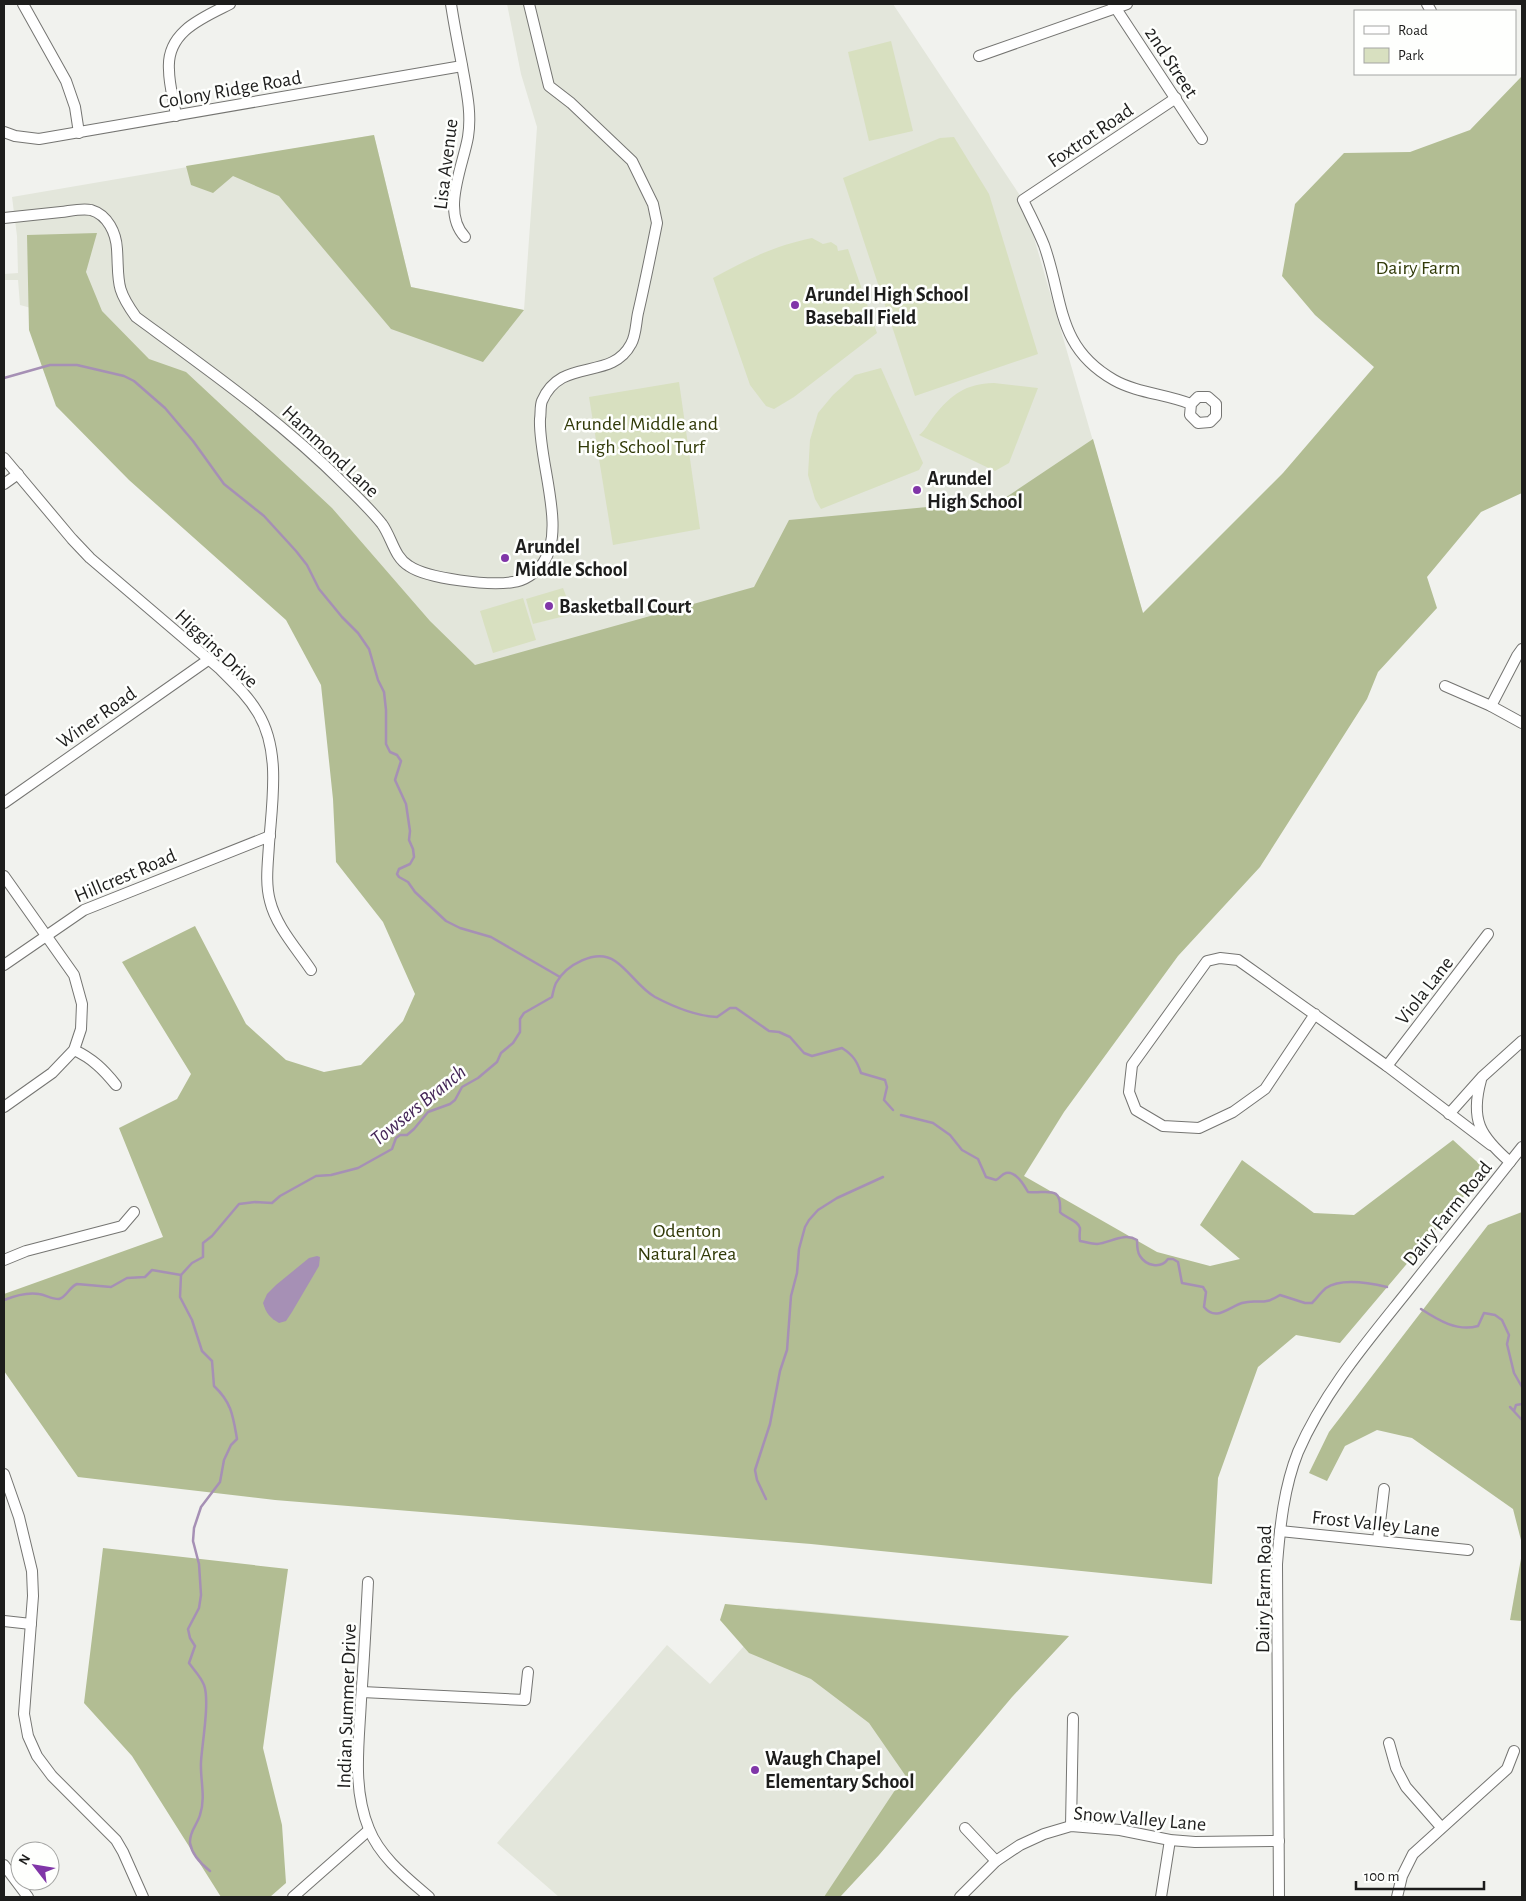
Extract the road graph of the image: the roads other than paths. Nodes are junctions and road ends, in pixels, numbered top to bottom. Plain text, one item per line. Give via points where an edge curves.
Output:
1 (23, 4) edge
2 (230, 4) edge
3 (451, 4) edge
4 (530, 4) edge
5 (1127, 4) edge
6 (1114, 6) edge
7 (979, 56) dead end
8 (462, 66) junction
9 (1176, 98) junction
10 (176, 116) junction
11 (4, 132) edge
12 (79, 133) junction
13 (1202, 139) dead end
14 (4, 218) edge
15 (465, 237) dead end
16 (1191, 404) dead end
17 (4, 458) edge
18 (18, 474) junction
19 (4, 484) edge
20 (1522, 649) edge
21 (208, 660) junction
22 (1445, 686) dead end
23 (1491, 706) junction
24 (1522, 724) edge
25 (4, 803) edge
26 (270, 836) junction
27 (4, 876) edge
28 (1488, 934) dead end
29 (46, 935) junction
30 (4, 965) edge
31 (311, 970) dead end
32 (1315, 1014) junction
33 (1522, 1041) edge
34 (74, 1050) junction
35 (1386, 1066) junction
36 (1482, 1076) junction
37 (116, 1085) dead end
38 (4, 1107) edge
39 (1449, 1114) junction
40 (1490, 1145) junction
41 (1522, 1148) edge
42 (1510, 1162) junction
43 (134, 1212) dead end
44 (4, 1260) edge
45 (4, 1474) edge
46 (1384, 1489) dead end
47 (1280, 1531) junction
48 (1378, 1540) junction
49 (1468, 1550) dead end
50 (368, 1582) dead end
51 (4, 1621) edge
52 (31, 1624) junction
53 (528, 1672) dead end
54 (362, 1692) junction
55 (1073, 1718) dead end
56 (1389, 1743) dead end
57 (1514, 1751) dead end
58 (1071, 1826) junction
59 (1441, 1827) junction
60 (965, 1828) dead end
61 (369, 1830) junction
62 (1170, 1840) junction
63 (1279, 1841) junction
64 (996, 1861) junction
65 (4, 1865) edge
66 (28, 1897) edge
67 (143, 1897) edge
68 (293, 1897) edge
69 (429, 1897) edge
70 (960, 1897) edge
71 (1161, 1897) edge
72 (1279, 1897) edge
73 (1397, 1897) edge

1 - 12 street via 66,81
2 - 10 street via 188,27 176,39 169,53 168,69
3 - 8 street, Lisa Avenue
4 - 14 street, Hammond Lane via 549,86 572,103 632,161 653,204 657,222 632,344 617,360 605,366 563,376 550,387 541,402 541,449 552,514 552,543 543,563 528,578 512,583 439,578 407,566 382,524 303,444 136,316 124,301 119,287 114,232 104,217 91,210 74,210
5 - 6 street
6 - 7 street
6 - 9 street, 2nd Street
8 - 10 street, Colony Ridge Road
8 - 15 street, Lisa Avenue via 470,117 454,210 459,231
9 - 13 street, 2nd Street
9 - 16 street, Foxtrot Road via 1023,200 1044,245 1067,330 1079,352 1091,365 1116,381
10 - 12 street, Colony Ridge Road
11 - 12 street, Colony Ridge Road via 39,139
17 - 18 street, Higgins Drive
18 - 19 street
18 - 21 street, Higgins Drive via 90,558
20 - 23 street
21 - 25 street, Winer Road
21 - 26 street, Higgins Drive via 238,686 258,713 267,735 273,761
22 - 23 street
23 - 24 street
26 - 29 street, Hillcrest Road via 84,910
26 - 31 street, Higgins Drive via 267,880 270,901 276,918
27 - 29 street
28 - 35 street, Viola Lane
29 - 30 street, Hillcrest Road
29 - 34 street via 74,975 82,1004 81,1029
32 - 32 street via 1265,1089 1233,1112 1199,1128 1163,1126 1136,1110 1129,1092 1132,1065 1207,961 1220,958 1238,960
32 - 35 street
33 - 36 street
34 - 37 street via 103,1069
34 - 38 street via 52,1073
35 - 39 street
36 - 39 street
36 - 40 street via 1476,1108 1480,1128
39 - 40 street
40 - 42 street
41 - 42 street, Dairy Farm Road
42 - 47 street, Dairy Farm Road via 1354,1357 1328,1396 1298,1454 1286,1492
43 - 44 street via 122,1226 26,1251
45 - 52 street via 32,1571
46 - 48 street
47 - 48 street, Frost Valley Lane
47 - 63 street, Dairy Farm Road via 1277,1564
48 - 49 street, Frost Valley Lane
50 - 54 street, Indian Summer Drive
51 - 52 street
52 - 67 street via 24,1714 28,1736 52,1776 116,1840
53 - 54 street via 525,1700
54 - 61 street, Indian Summer Drive via 357,1769
55 - 58 street
56 - 59 street via 1406,1787
57 - 59 street via 1507,1769
58 - 62 street, Snow Valley Lane via 1120,1830
58 - 64 street, Snow Valley Lane via 1020,1845
59 - 73 street via 1413,1854 1402,1876
60 - 64 street
61 - 68 street
61 - 69 street, Indian Summer Drive via 381,1850
62 - 63 street, Snow Valley Lane
62 - 71 street
63 - 72 street, Dairy Farm Road
64 - 70 street, Snow Valley Lane
65 - 66 street

